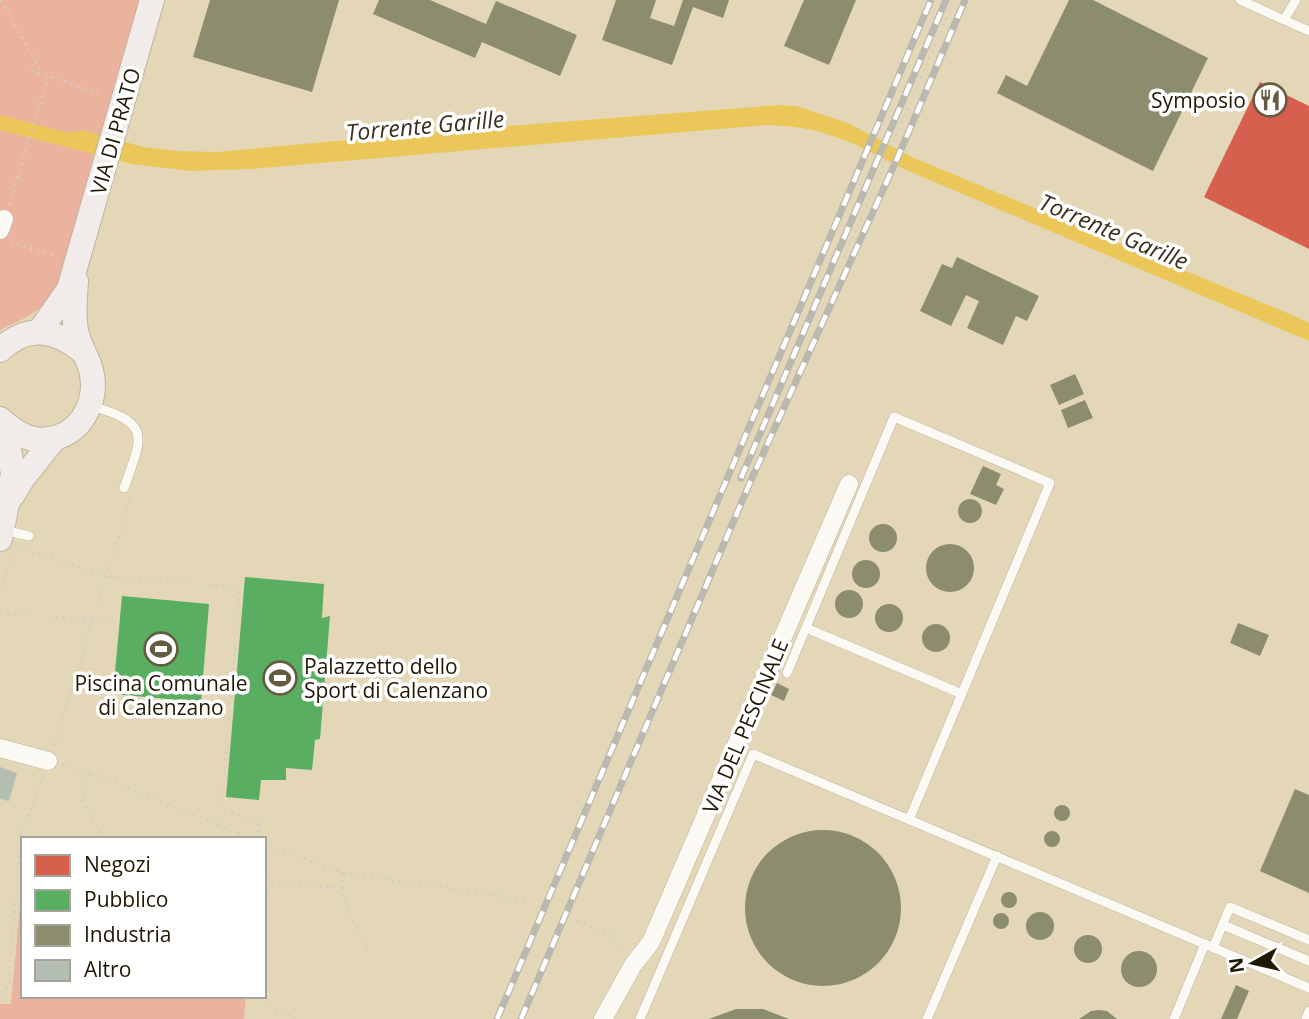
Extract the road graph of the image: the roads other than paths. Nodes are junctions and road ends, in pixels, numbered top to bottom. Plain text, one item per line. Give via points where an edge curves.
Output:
1 (152, 0) edge
2 (1240, 0) edge
3 (1296, 0) edge
4 (1284, 20) junction
5 (1309, 32) edge
6 (69, 260) junction
7 (39, 332) junction
8 (0, 350) edge
9 (82, 351) junction
10 (90, 405) junction
11 (2, 421) edge
12 (55, 438) junction
13 (849, 484) dead end
14 (129, 489) road end
15 (9, 501) junction
16 (1, 534) edge
17 (29, 536) dead end
18 (806, 628) junction
19 (787, 673) dead end
20 (962, 694) junction
21 (0, 748) edge
22 (48, 761) road end
23 (909, 820) junction
24 (996, 856) junction
25 (1223, 925) junction
26 (1309, 940) edge
27 (1209, 946) junction
28 (1309, 961) edge
29 (1309, 988) edge
30 (1309, 1011) edge
31 (603, 1019) edge
32 (640, 1019) edge
33 (927, 1019) edge
34 (1174, 1019) edge
35 (1306, 1019) edge

1 - 6 main road, VIA DI PRATO via 118,90 97,195
2 - 4 lane
3 - 4 lane
4 - 5 lane
6 - 7 main road, VIA DI PRATO via 69,289
6 - 9 main road, VIA DI PRATO
7 - 8 main road via 24,335
7 - 9 main road via 61,337
9 - 10 main road, VIA DI PRATO via 93,379
10 - 12 main road via 76,426
10 - 14 lane via 118,413 136,429 140,441
11 - 12 main road via 32,439
11 - 15 main road via 13,474
12 - 15 main road
13 - 31 street, VIA DEL PESCINALE via 652,942 633,965
15 - 16 main road
16 - 17 lane
18 - 19 lane
18 - 20 lane
18 - 20 lane via 894,417 1050,483
20 - 23 lane
21 - 22 street
23 - 24 lane
23 - 32 lane via 753,754
24 - 27 lane
24 - 33 lane
25 - 26 lane via 1230,907
25 - 27 lane
25 - 28 lane
27 - 29 lane
27 - 34 lane
30 - 35 lane

